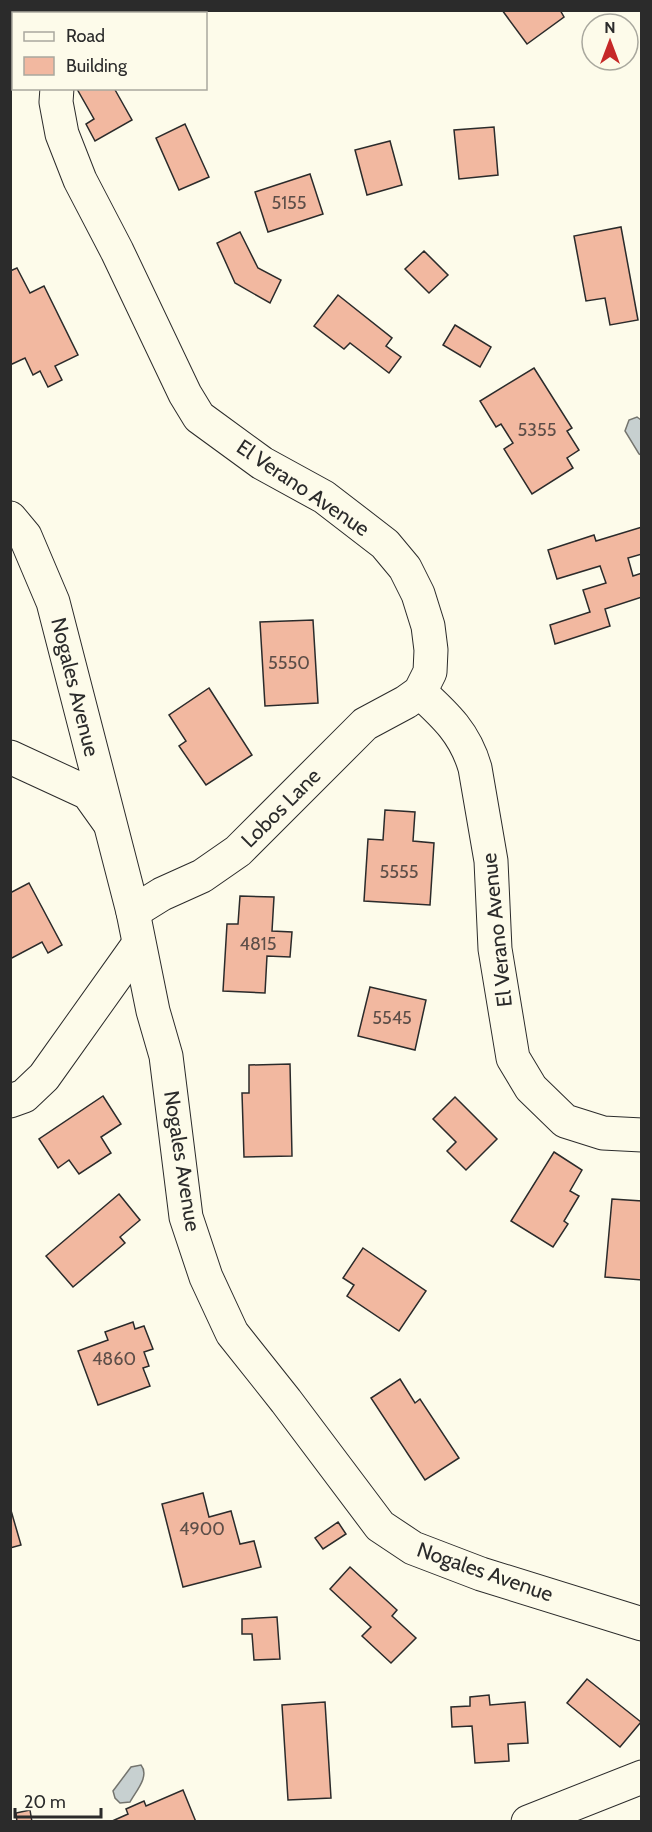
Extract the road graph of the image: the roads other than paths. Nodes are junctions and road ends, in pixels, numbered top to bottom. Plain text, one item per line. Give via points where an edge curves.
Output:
1 (57, 90) edge
2 (10, 518) edge
3 (420, 692) junction
4 (10, 757) edge
5 (111, 825) junction
6 (133, 912) junction
7 (138, 945) junction
8 (10, 1101) edge
9 (642, 1135) edge
10 (642, 1624) edge
11 (642, 1777) edge
12 (528, 1821) edge

1 - 3 street, El Verano Avenue via 62,135 80,180 199,417 262,464 324,497 385,544 405,568 428,626 430,672
2 - 5 street, Nogales Avenue via 25,536 53,602
3 - 6 street, Lobos Lane via 365,724 238,851 202,876
3 - 9 street, El Verano Avenue via 452,721 471,753 475,768 491,861 495,949 513,1058 531,1088 565,1121 603,1133
4 - 5 street via 88,793
5 - 6 street, Nogales Avenue
6 - 7 street, Nogales Avenue
7 - 8 street via 44,1077 24,1096
7 - 10 street, Nogales Avenue via 166,1056 186,1217 206,1277 232,1333 380,1526 412,1548 481,1574
11 - 12 street

